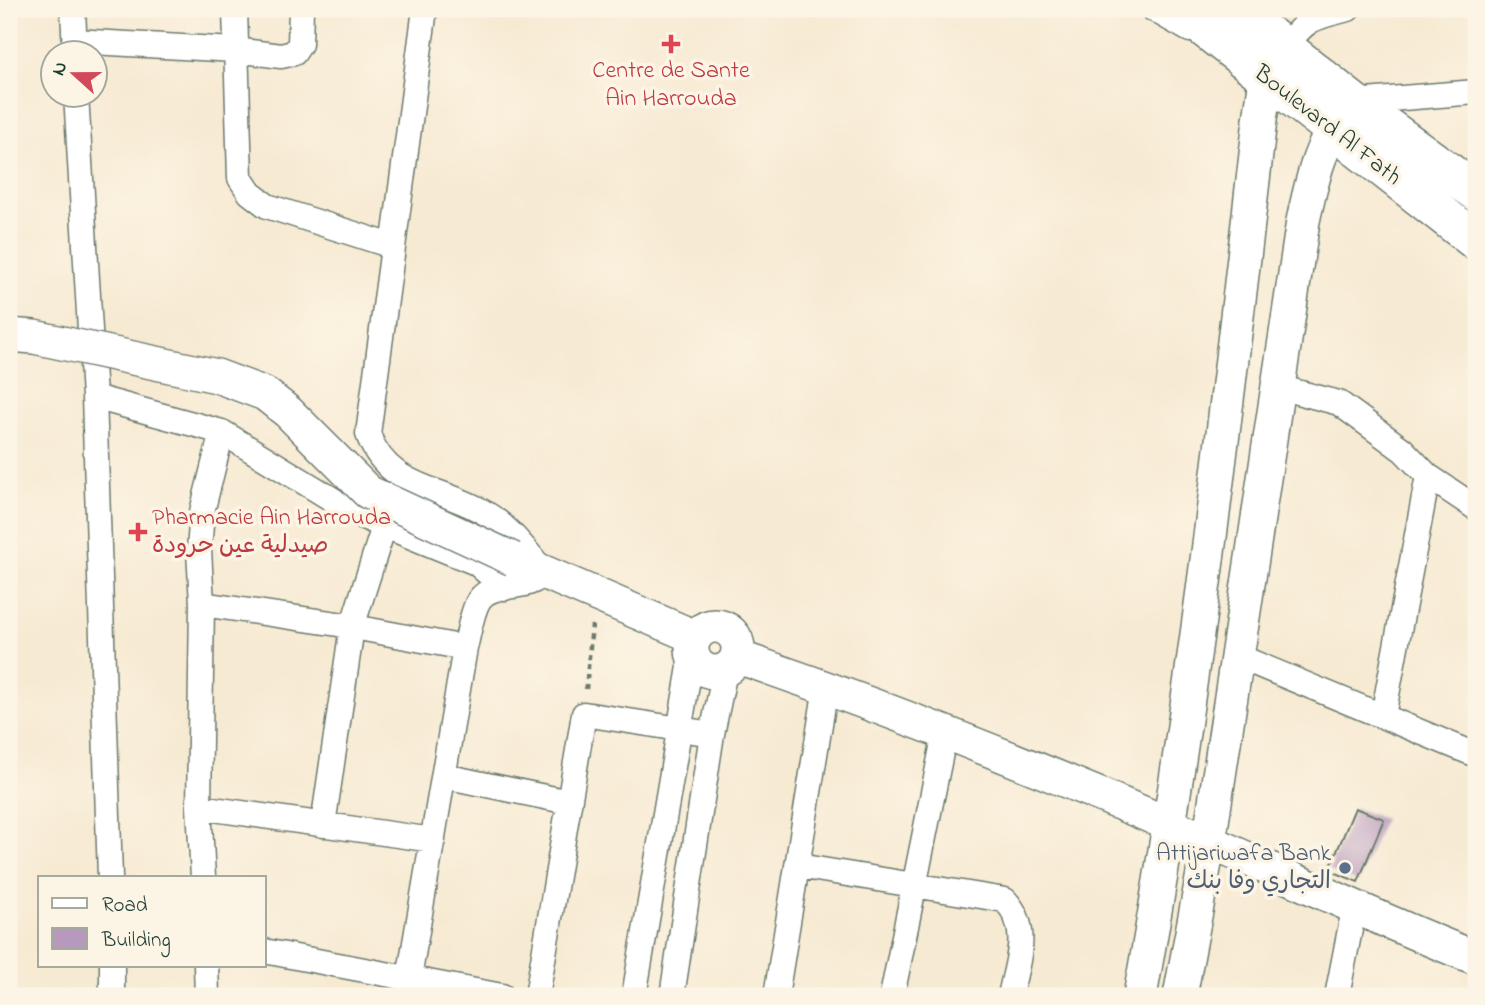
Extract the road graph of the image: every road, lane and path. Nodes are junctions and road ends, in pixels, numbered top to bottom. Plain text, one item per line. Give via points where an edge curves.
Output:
1 (73, 9) edge
2 (235, 9) edge
3 (301, 9) edge
4 (425, 9) edge
5 (1153, 9) edge
6 (1180, 9) edge
7 (1236, 9) edge
8 (1348, 9) edge
9 (74, 38) edge
10 (1220, 43) junction
11 (108, 48) edge
12 (236, 50) junction
13 (1275, 63) junction
14 (1476, 92) edge
15 (77, 108) edge
16 (1341, 116) junction
17 (1476, 192) edge
18 (1476, 241) edge
19 (391, 246) junction
20 (9, 335) edge
21 (1278, 387) junction
22 (94, 397) junction
23 (222, 432) junction
24 (1428, 476) junction
25 (1476, 508) edge
26 (384, 526) junction
27 (544, 572) junction
28 (509, 573) junction
29 (595, 594) junction
30 (202, 604) junction
31 (352, 627) junction
32 (694, 646) junction
33 (465, 648) junction
34 (1237, 656) junction
35 (731, 664) junction
36 (827, 687) junction
37 (584, 714) junction
38 (1384, 716) junction
39 (680, 729) junction
40 (945, 733) junction
41 (712, 734) junction
42 (1476, 755) edge
43 (444, 776) junction
44 (569, 802) junction
45 (199, 807) junction
46 (323, 825) junction
47 (1171, 825) junction
48 (433, 840) junction
49 (1209, 842) junction
50 (797, 866) junction
51 (110, 876) edge
52 (203, 876) edge
53 (915, 886) junction
54 (1354, 909) junction
55 (266, 952) edge
56 (1476, 958) edge
57 (111, 967) edge
58 (206, 967) edge
59 (407, 987) edge
60 (112, 996) edge
61 (207, 996) edge
62 (502, 996) edge
63 (537, 996) edge
64 (634, 996) edge
65 (672, 996) edge
66 (776, 996) edge
67 (892, 996) edge
68 (1010, 996) edge
69 (1140, 996) edge
70 (1180, 996) edge
71 (1338, 996) edge

1 - 9 street
2 - 12 street
3 - 12 street via 300,44 294,53 281,56
4 - 19 street
5 - 10 street
6 - 10 highway, Boulevard Al Fath
7 - 13 highway, Boulevard Al Fath
8 - 13 street via 1303,24
10 - 13 highway, Boulevard Al Fath
11 - 12 street
12 - 19 street via 240,178 250,193 267,206
13 - 16 highway, Boulevard Al Fath
13 - 47 street
14 - 16 street
15 - 22 street
16 - 17 highway, Boulevard Al Fath
16 - 18 highway, Boulevard Al Fath
16 - 21 street via 1313,175
19 - 27 street via 368,434 375,454 391,471 479,509 509,530
20 - 28 street, bridge via 218,376 265,394 368,492
21 - 24 street via 1339,403 1403,450
21 - 34 street
22 - 23 street
22 - 51 street
23 - 26 street via 346,509
23 - 30 street via 202,512
24 - 25 street
24 - 38 street
26 - 28 street
26 - 31 street
27 - 28 street
27 - 29 street
28 - 33 street via 480,598
29 - 32 street
29 - 37 path
30 - 31 street
30 - 45 street
31 - 33 street
31 - 46 street
32 - 35 street via 707,627 722,626 738,642
32 - 39 street
33 - 43 street
34 - 38 street
34 - 49 street
35 - 36 street
35 - 41 street
36 - 40 street
36 - 50 street
37 - 39 street
37 - 44 street
38 - 42 street
39 - 41 street
39 - 64 street
40 - 47 street
40 - 53 street
41 - 65 street
43 - 44 street
43 - 48 street
44 - 63 street
45 - 46 street
45 - 52 street
46 - 48 street
47 - 49 street
47 - 69 street
48 - 59 street
49 - 54 street
49 - 70 street
50 - 53 street
50 - 66 street
53 - 67 street
53 - 68 street via 1005,900 1018,914 1022,938
54 - 56 street
54 - 71 street
55 - 59 street
57 - 60 street
58 - 61 street
59 - 62 street

